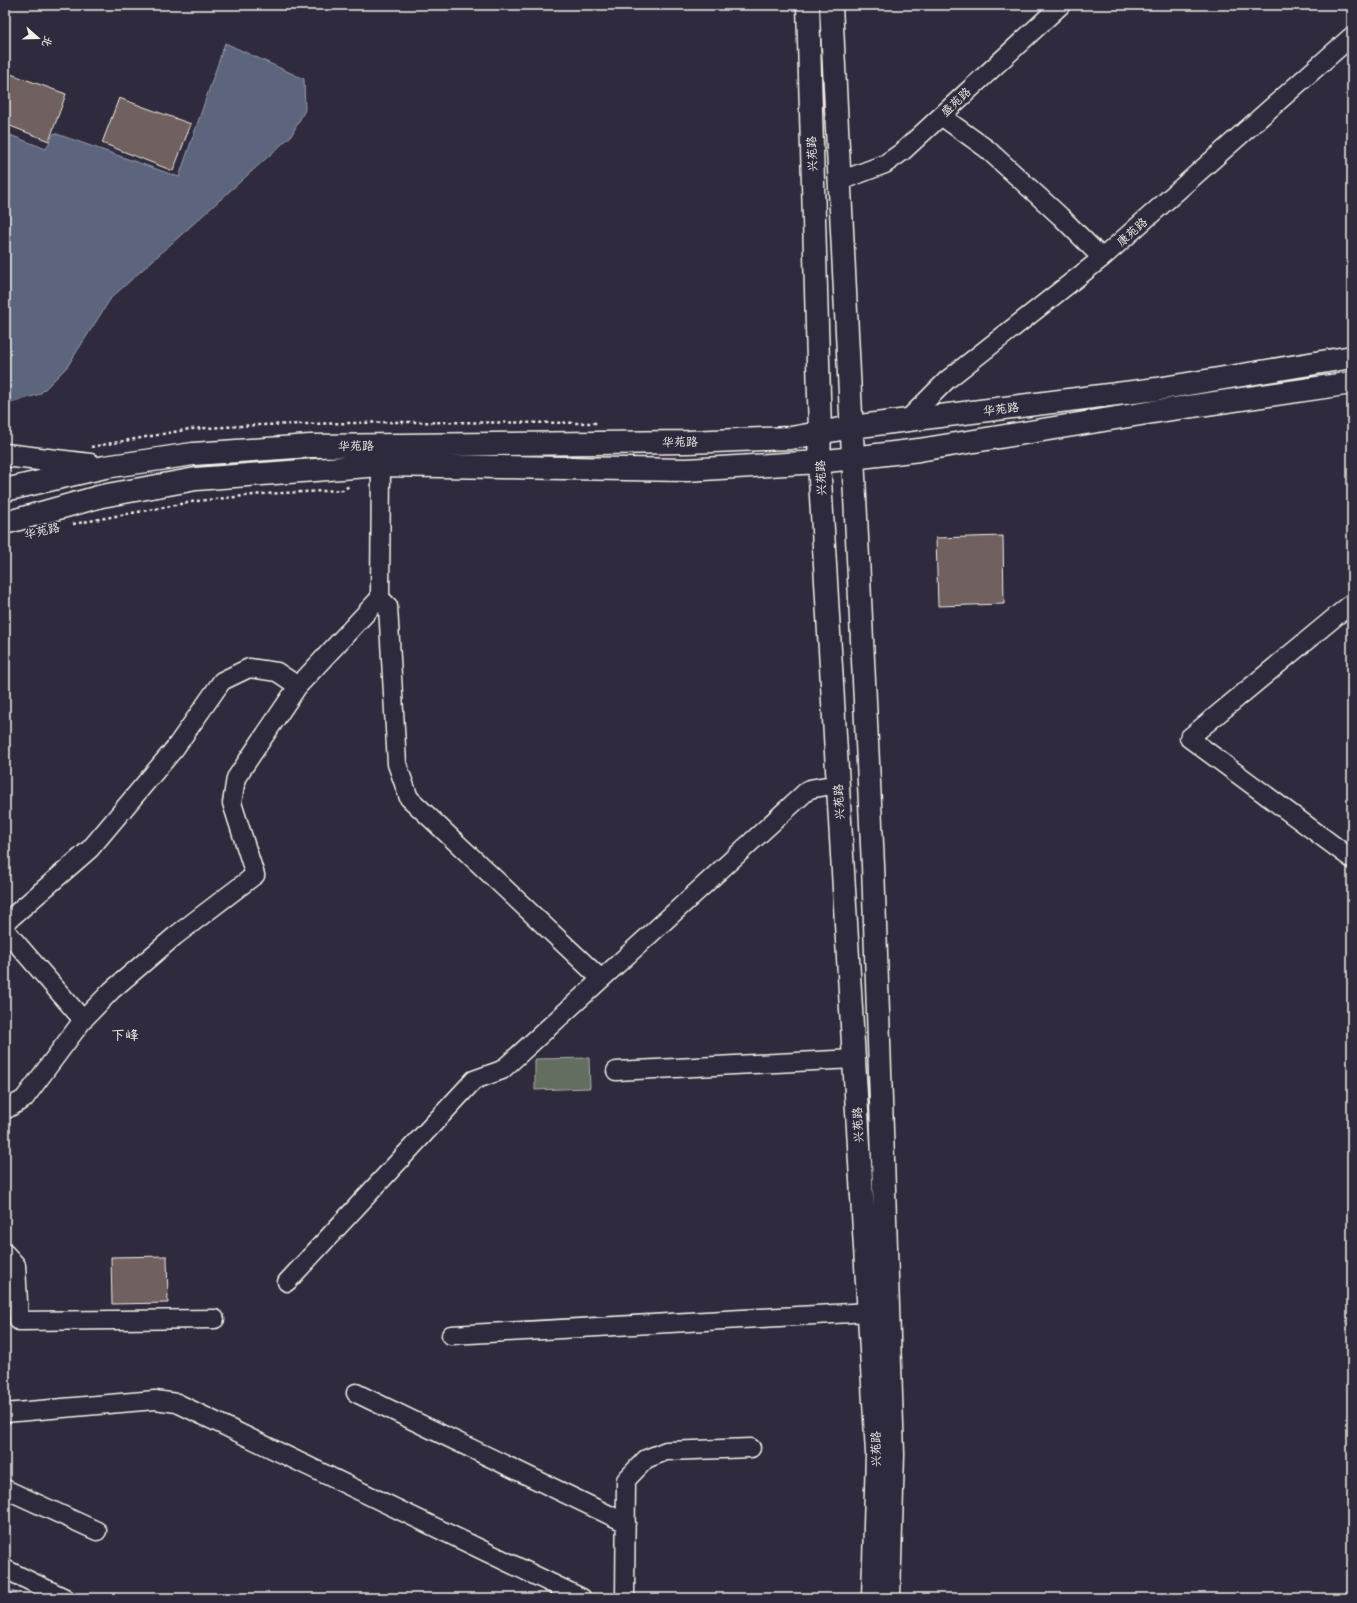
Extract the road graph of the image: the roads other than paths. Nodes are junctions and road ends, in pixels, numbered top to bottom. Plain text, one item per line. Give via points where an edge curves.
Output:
1 (808, 5) edge
2 (831, 5) edge
3 (1061, 5) edge
4 (1352, 36) edge
5 (941, 116) junction
6 (840, 181) junction
7 (1102, 258) junction
8 (1352, 357) edge
9 (1352, 383) edge
10 (906, 421) junction
11 (852, 427) junction
12 (820, 432) junction
13 (5, 455) edge
14 (854, 458) junction
15 (819, 462) junction
16 (381, 465) junction
17 (105, 467) junction
18 (5, 490) edge
19 (5, 522) edge
20 (380, 598) junction
21 (1352, 602) edge
22 (298, 686) junction
23 (838, 784) junction
24 (1352, 859) edge
25 (5, 923) edge
26 (5, 930) edge
27 (601, 979) junction
28 (83, 1020) junction
29 (854, 1059) junction
30 (616, 1071) dead end
31 (5, 1110) edge
32 (5, 1253) edge
33 (286, 1282) dead end
34 (868, 1312) junction
35 (215, 1319) dead end
36 (451, 1335) dead end
37 (356, 1393) dead end
38 (5, 1413) edge
39 (752, 1448) dead end
40 (5, 1489) edge
41 (626, 1523) junction
42 (97, 1530) dead end
43 (5, 1569) edge
44 (65, 1598) edge
45 (582, 1598) edge
46 (625, 1598) edge
47 (873, 1598) edge
48 (889, 1598) edge

1 - 12 main road, 兴苑路
2 - 6 main road, 兴苑路
3 - 5 street, 盛苑路
4 - 7 street, 康苑路
5 - 6 street, 盛苑路 via 885,164
5 - 7 street via 987,149
6 - 11 main road, 兴苑路
7 - 10 street, 康苑路 via 946,380
8 - 10 main road, 华苑路 via 1157,389
9 - 14 main road, 华苑路
10 - 11 main road, 华苑路
11 - 12 main road, 华苑路
11 - 14 main road, 兴苑路
12 - 15 main road, 兴苑路
12 - 17 main road, 华苑路 via 791,438 688,442 310,446 193,454
13 - 17 main road
14 - 15 main road, 华苑路
14 - 48 main road, 兴苑路 via 873,865 893,1454
15 - 16 main road, 华苑路 via 687,470
15 - 23 main road, 兴苑路
16 - 19 main road, 华苑路 via 196,479 102,496
16 - 20 street
17 - 18 main road, 华苑路
20 - 22 street
20 - 27 street via 388,606 397,764 409,798
21 - 24 street via 1189,738
22 - 25 street via 277,672 249,668 222,681 175,748 90,849
22 - 28 street via 236,778 232,803 255,875 175,936 112,990
23 - 27 street via 809,789
23 - 29 main road, 兴苑路
26 - 28 street
27 - 33 street via 502,1070 474,1080
28 - 31 street via 24,1099
29 - 30 street
29 - 34 main road, 兴苑路
32 - 35 street via 16,1265 19,1321
34 - 36 street
34 - 47 main road, 兴苑路 via 877,1453
37 - 41 street
38 - 45 street via 155,1400 178,1403
39 - 41 street via 666,1451 646,1459 626,1480
40 - 42 street
41 - 46 street
43 - 44 street

